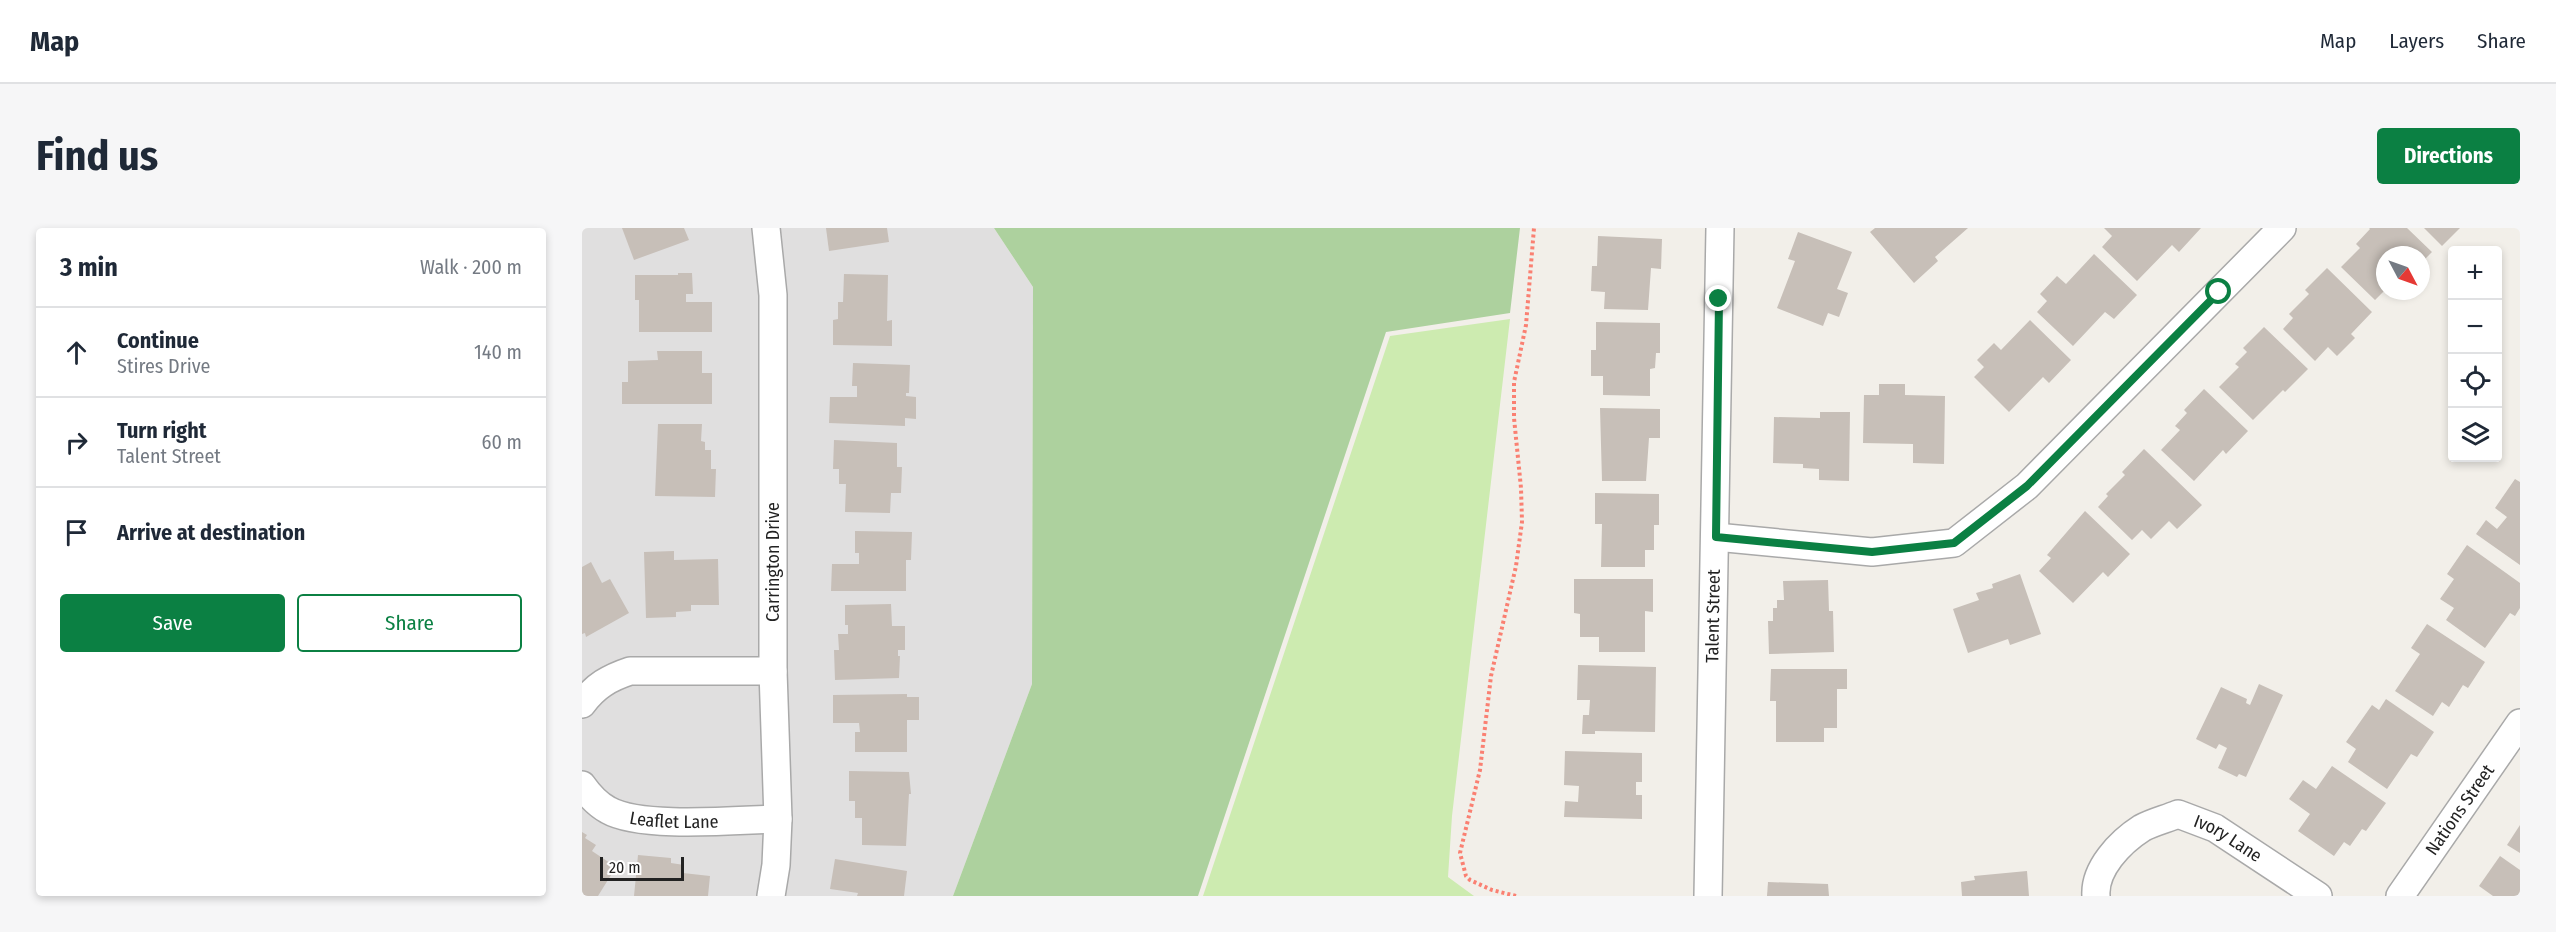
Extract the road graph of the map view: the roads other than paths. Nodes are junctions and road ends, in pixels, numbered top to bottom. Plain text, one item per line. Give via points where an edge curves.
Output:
1 (766, 228) edge
2 (1720, 228) edge
3 (2282, 228) edge
4 (1716, 537) junction
5 (773, 671) junction
6 (582, 704) edge
7 (2520, 723) edge
8 (582, 785) edge
9 (778, 819) junction
10 (771, 896) edge
11 (1708, 896) edge
12 (2096, 896) edge
13 (2318, 896) edge
14 (2400, 896) edge

1 - 5 street, Carrington Drive via 773,295
2 - 4 street, Talent Street
3 - 4 street via 2027,486 1954,543 1872,552
4 - 11 street, Talent Street
5 - 6 street via 630,671 610,678
5 - 9 street, Carrington Drive
7 - 14 street, Nations Street
8 - 9 street, Leaflet Lane via 609,811 633,819
9 - 10 street, Carrington Drive
12 - 13 street, Ivory Lane via 2095,885 2112,853 2142,828 2178,814 2215,828

